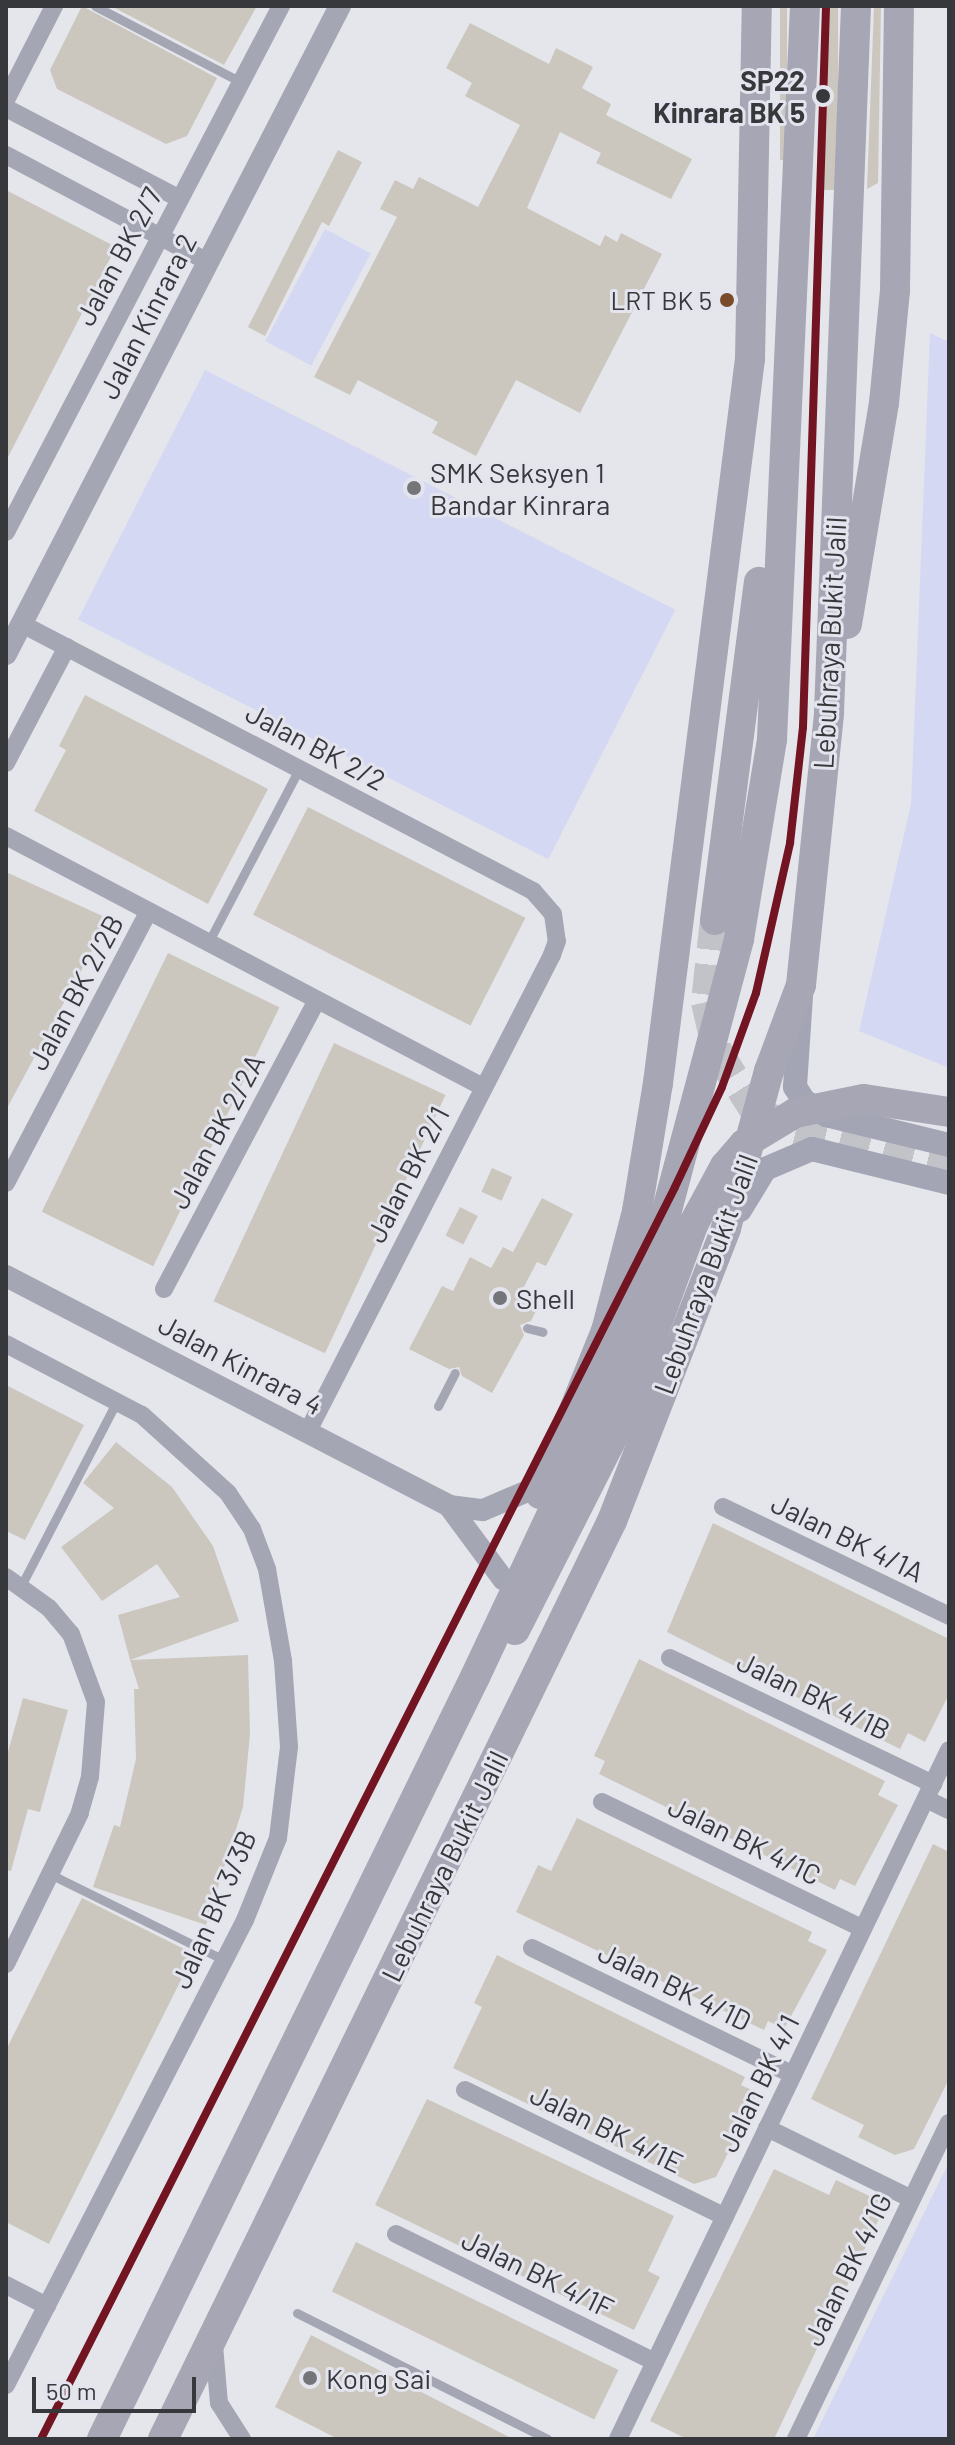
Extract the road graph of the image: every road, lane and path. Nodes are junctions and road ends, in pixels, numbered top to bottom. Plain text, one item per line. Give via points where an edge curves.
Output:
1 (54, 6) edge
2 (95, 6) edge
3 (281, 6) edge
4 (340, 6) edge
5 (757, 6) edge
6 (805, 6) edge
7 (856, 6) edge
8 (899, 6) edge
9 (241, 82) junction
10 (6, 100) edge
11 (6, 108) edge
12 (6, 155) edge
13 (180, 199) junction
14 (160, 236) junction
15 (208, 262) junction
16 (784, 383) junction
17 (6, 532) edge
18 (22, 624) junction
19 (67, 647) junction
20 (6, 654) edge
21 (829, 712) junction
22 (6, 763) edge
23 (299, 769) junction
24 (6, 836) edge
25 (149, 911) junction
26 (715, 920) tunnel mouth
27 (557, 941) joint
28 (208, 943) junction
29 (801, 985) junction
30 (317, 1000) junction
31 (483, 1087) junction
32 (949, 1112) edge
33 (949, 1145) edge
34 (6, 1183) edge
35 (949, 1183) edge
36 (708, 1274) junction
37 (6, 1276) edge
38 (164, 1289) dead end
39 (527, 1328) dead end
40 (543, 1332) dead end
41 (6, 1344) edge
42 (455, 1373) dead end
43 (117, 1401) junction
44 (438, 1406) dead end
45 (307, 1433) junction
46 (544, 1484) junction
47 (449, 1506) junction
48 (723, 1507) dead end
49 (503, 1579) junction
50 (14, 1582) edge
51 (949, 1616) edge
52 (670, 1658) dead end
53 (475, 1677) junction
54 (442, 1745) junction
55 (949, 1750) edge
56 (929, 1791) junction
57 (602, 1802) dead end
58 (949, 1810) edge
59 (52, 1875) junction
60 (863, 1929) junction
61 (532, 1948) dead end
62 (224, 1960) junction
63 (6, 1964) edge
64 (793, 2075) junction
65 (465, 2090) dead end
66 (949, 2123) edge
67 (767, 2128) junction
68 (912, 2199) junction
69 (725, 2217) junction
70 (396, 2234) dead end
71 (6, 2285) edge
72 (47, 2306) junction
73 (297, 2313) dead end
74 (214, 2342) junction
75 (655, 2362) junction
76 (6, 2385) edge
77 (102, 2439) edge
78 (163, 2439) edge
79 (242, 2439) edge
80 (547, 2439) edge
81 (618, 2439) edge
82 (796, 2439) edge

1 - 10 street
2 - 9 lane
3 - 9 street, Jalan BK 2/7
4 - 15 street, Jalan Kinrara 2
5 - 46 highway via 750,359 658,1083 637,1211 606,1331
6 - 16 highway, Lebuhraya Bukit Jalil
7 - 21 highway, Lebuhraya Bukit Jalil
8 - 21 highway via 895,290 886,389
9 - 13 street, Jalan BK 2/7
11 - 13 street
12 - 14 street
13 - 14 street, Jalan BK 2/7
14 - 15 street
14 - 17 street, Jalan BK 2/7
15 - 18 street, Jalan Kinrara 2
16 - 26 highway via 770,426 756,611
16 - 53 highway, Lebuhraya Bukit Jalil via 772,739 735,954 646,1289 593,1426
18 - 19 street, Jalan BK 2/2
18 - 20 street, Jalan Kinrara 2
19 - 22 street
19 - 23 street, Jalan BK 2/2
21 - 29 highway, Lebuhraya Bukit Jalil
23 - 27 street, Jalan BK 2/2 via 533,891 553,914
23 - 28 lane
24 - 25 street
25 - 28 street
25 - 34 street, Jalan BK 2/2B
27 - 31 street, Jalan BK 2/1
28 - 30 street
29 - 33 main road via 798,1094 826,1115
29 - 36 highway, Lebuhraya Bukit Jalil
30 - 31 street
30 - 38 street, Jalan BK 2/2A
31 - 45 street, Jalan BK 2/1
32 - 53 highway, bridge via 864,1099 795,1113 744,1144 725,1166 694,1223 621,1421 524,1619
35 - 36 main road via 845,1154 812,1149 785,1156 765,1169 749,1190
36 - 74 highway, Lebuhraya Bukit Jalil via 612,1521
37 - 45 street, Jalan Kinrara 4
39 - 40 lane
41 - 43 street, Jalan BK 3/3B
42 - 44 lane
43 - 50 lane
43 - 62 street, Jalan BK 3/3B via 175,1439 228,1493 252,1529 277,1613 289,1707 285,1794 278,1838
45 - 47 street, Jalan Kinrara 4
46 - 47 street, Jalan Kinrara 4 via 483,1510
46 - 49 highway
47 - 49 street, Jalan Kinrara 4
48 - 51 street, Jalan BK 4/1A
49 - 54 highway via 449,1701
50 - 59 street via 71,1634 96,1702 90,1777
52 - 56 street, Jalan BK 4/1B
53 - 54 highway, Lebuhraya Bukit Jalil
54 - 77 highway, Lebuhraya Bukit Jalil
55 - 56 street, Jalan BK 4/1
56 - 58 street, Jalan BK 4/1B
56 - 60 street, Jalan BK 4/1
57 - 60 street, Jalan BK 4/1C
59 - 62 lane
59 - 63 street
60 - 64 street, Jalan BK 4/1
61 - 64 street, Jalan BK 4/1D
62 - 72 street, Jalan BK 3/3B
64 - 67 street, Jalan BK 4/1
65 - 69 street, Jalan BK 4/1E
66 - 68 street, Jalan BK 4/1G
67 - 68 street
67 - 69 street, Jalan BK 4/1
68 - 82 street, Jalan BK 4/1G
69 - 75 street, Jalan BK 4/1
70 - 75 street, Jalan BK 4/1F
71 - 72 street
72 - 76 street, Jalan BK 3/3B
73 - 80 lane
74 - 78 highway, Lebuhraya Bukit Jalil
74 - 79 street via 219,2403
75 - 81 street, Jalan BK 4/1

